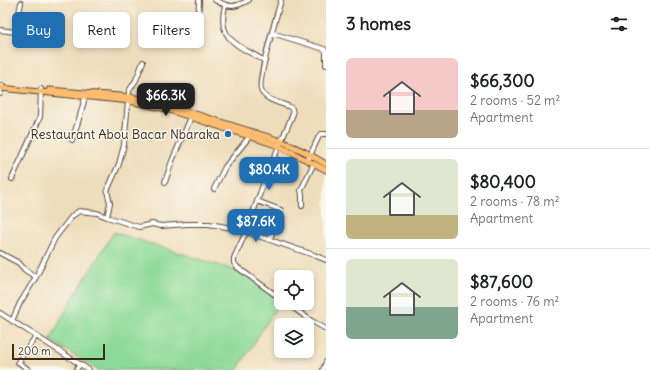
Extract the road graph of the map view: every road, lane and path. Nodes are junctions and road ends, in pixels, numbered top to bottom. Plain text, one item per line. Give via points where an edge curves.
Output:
1 (199, 0) edge
2 (215, 0) edge
3 (249, 0) edge
4 (281, 0) edge
5 (21, 3) dead end
6 (225, 6) junction
7 (199, 12) edge
8 (0, 30) edge
9 (272, 33) junction
10 (265, 61) junction
11 (143, 62) dead end
12 (326, 65) edge
13 (1, 88) edge
14 (41, 91) junction
15 (86, 95) junction
16 (127, 99) junction
17 (192, 115) junction
18 (326, 134) edge
19 (250, 136) junction
20 (72, 140) dead end
21 (280, 143) junction
22 (309, 158) junction
23 (314, 163) junction
24 (326, 164) edge
25 (326, 170) edge
26 (12, 179) dead end
27 (166, 182) dead end
28 (214, 189) dead end
29 (257, 201) junction
30 (302, 206) dead end
31 (107, 217) junction
32 (246, 232) junction
33 (270, 239) junction
34 (0, 253) edge
35 (326, 260) edge
36 (36, 277) junction
37 (274, 294) edge
38 (296, 310) edge
39 (0, 314) edge
40 (12, 321) junction
41 (326, 329) edge
42 (36, 336) junction
43 (326, 362) edge
44 (80, 364) junction
45 (29, 370) edge
46 (76, 370) edge
47 (89, 370) edge
48 (323, 370) edge

1 - 7 street
2 - 6 street
3 - 6 street via 237,6
4 - 9 street
5 - 8 street via 15,32
6 - 10 street via 223,25 230,40
9 - 10 street
9 - 12 street via 324,49
10 - 21 street via 261,90 264,95 290,107 294,114
11 - 16 street
13 - 14 main road
14 - 15 main road
14 - 26 street via 40,117
15 - 16 main road
15 - 20 street
16 - 17 main road via 167,104
16 - 31 street via 122,151 107,191 110,203
17 - 19 main road
17 - 21 main road
17 - 27 street via 172,161
18 - 22 street via 319,136
19 - 21 main road
19 - 28 street via 225,167
21 - 22 main road
21 - 29 street
22 - 23 main road
22 - 24 main road
23 - 25 main road
23 - 30 street via 301,190
29 - 32 street
29 - 33 street via 281,210
31 - 32 street via 139,227 152,224 209,224
31 - 36 street via 86,211 80,211 72,216 53,241
32 - 33 street
32 - 37 street via 234,263 237,268
33 - 35 street
34 - 36 street via 19,263
36 - 40 street
38 - 41 street
39 - 40 street
40 - 42 street
42 - 44 street
42 - 45 street via 18,362
43 - 48 street
44 - 46 street
44 - 47 street

